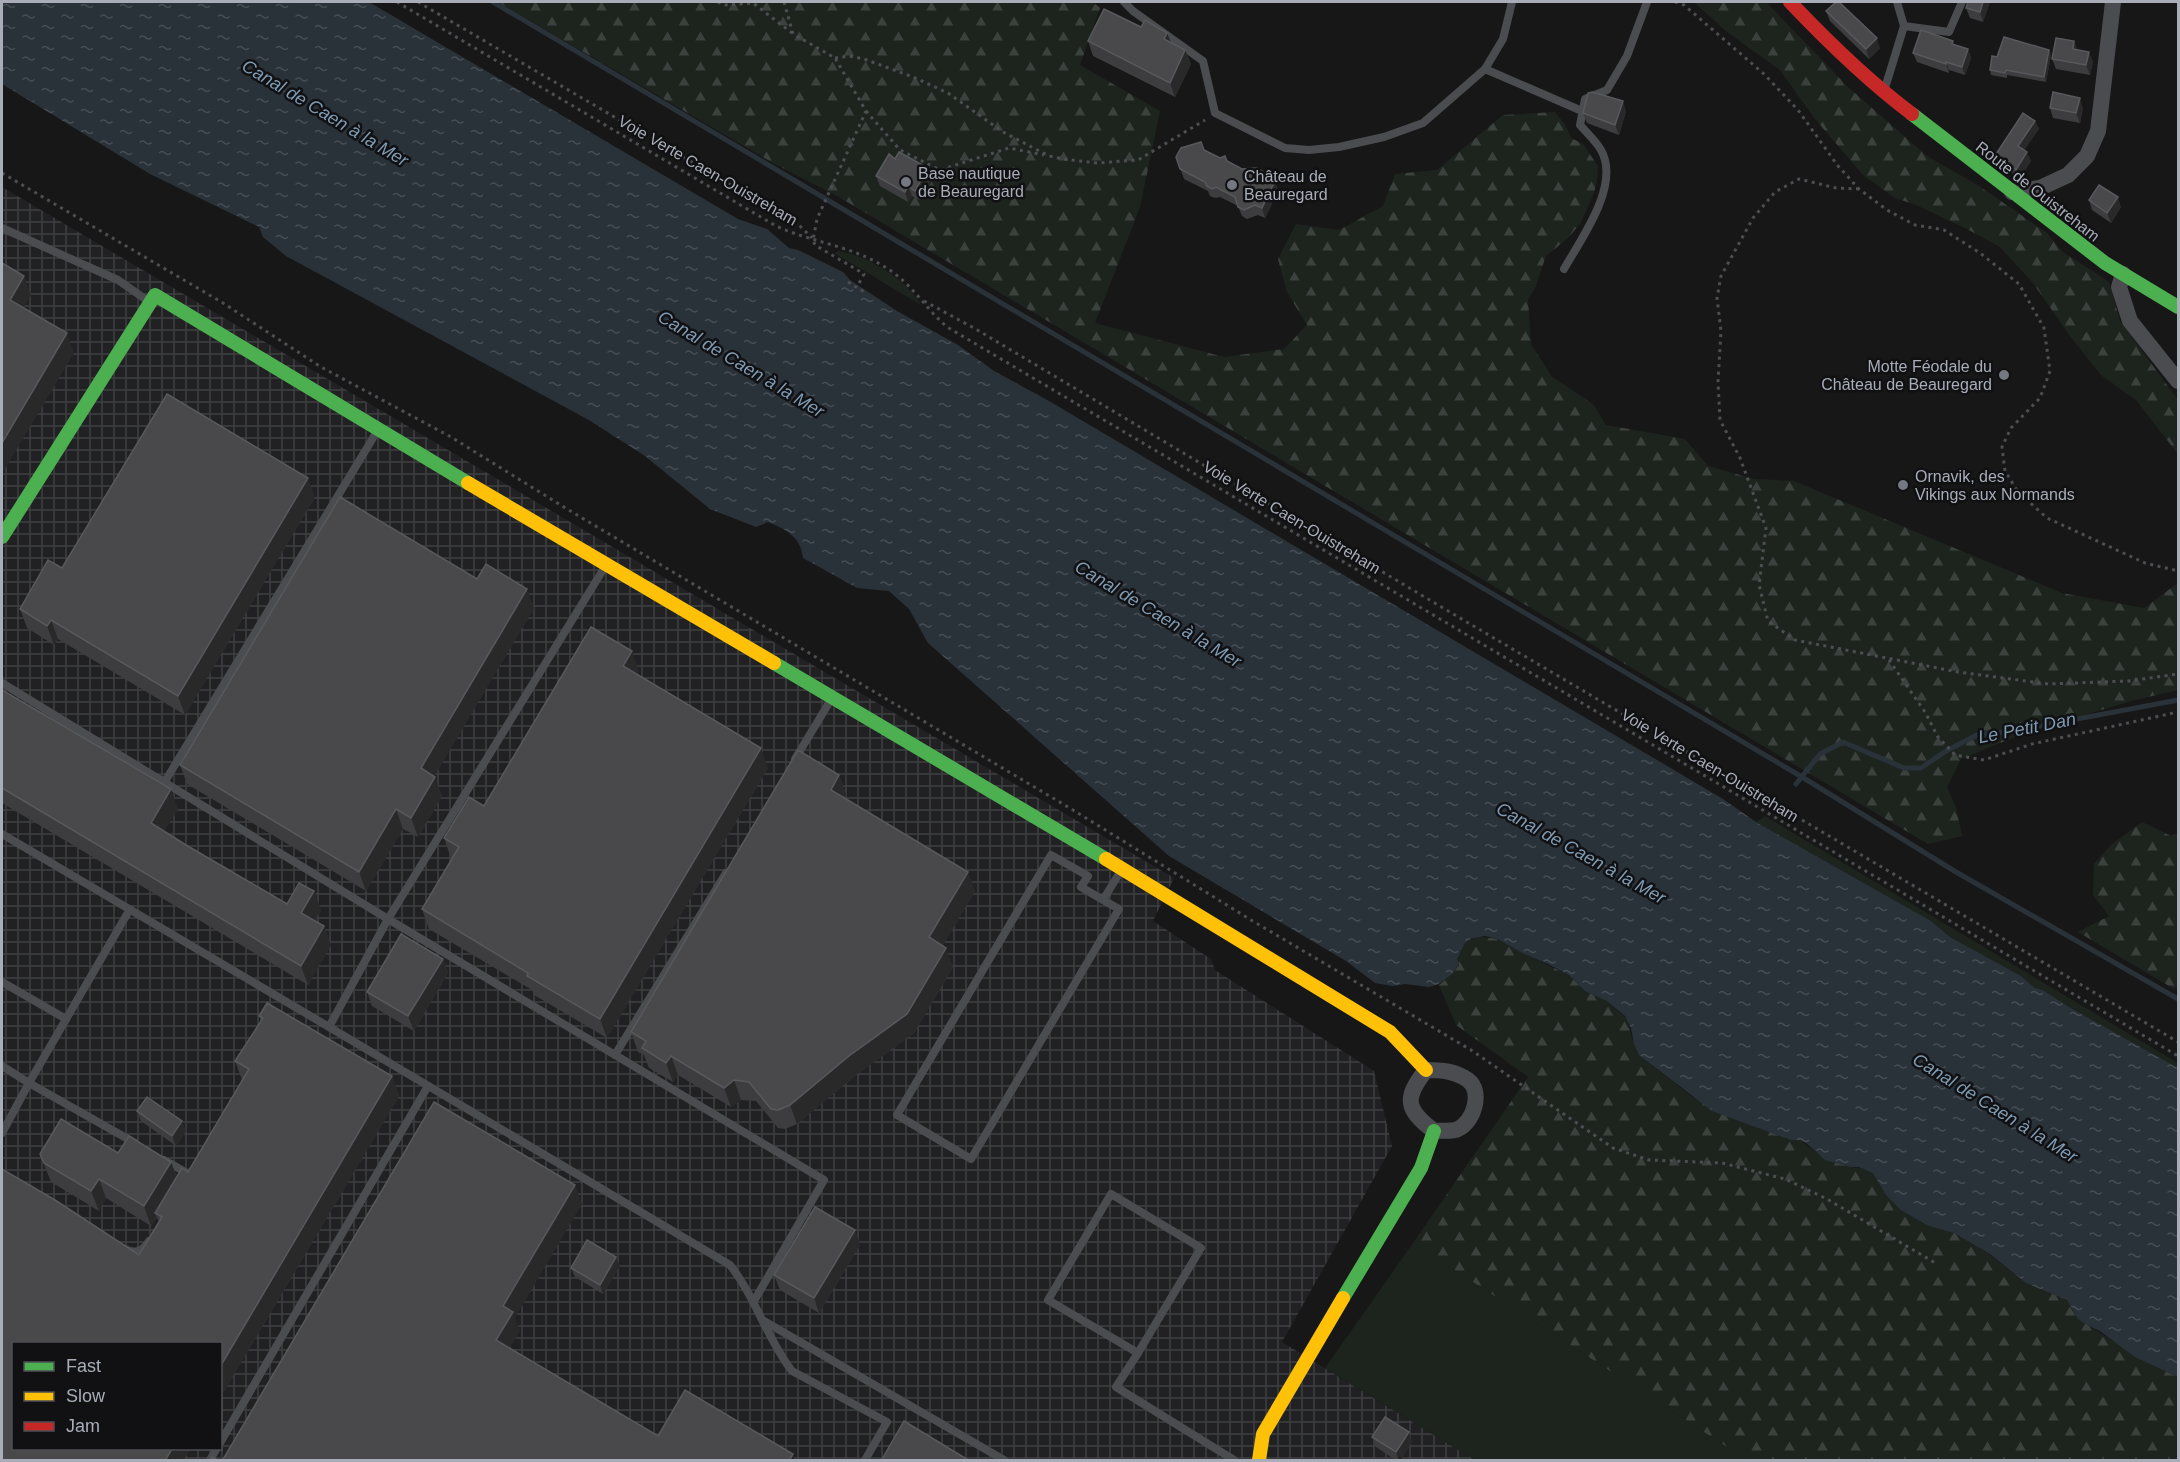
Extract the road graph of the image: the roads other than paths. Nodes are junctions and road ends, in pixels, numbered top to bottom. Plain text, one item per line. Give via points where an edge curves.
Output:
1 (1124, 2) edge
2 (1512, 2) edge
3 (1647, 2) edge
4 (1790, 2) edge
5 (1898, 2) edge
6 (1962, 2) edge
7 (2113, 2) edge
8 (1904, 26) junction
9 (1485, 69) junction
10 (1884, 92) junction
11 (1582, 111) junction
12 (2012, 192) junction
13 (2, 228) edge
14 (1564, 269) dead end
15 (2123, 274) junction
16 (150, 303) junction
17 (2178, 307) edge
18 (2178, 381) edge
19 (378, 430) junction
20 (2, 537) edge
21 (606, 565) junction
22 (2, 683) edge
23 (832, 698) junction
24 (788, 769) edge
25 (165, 783) junction
26 (2, 834) edge
27 (733, 861) edge
28 (1122, 868) junction
29 (1103, 900) junction
30 (130, 909) junction
31 (388, 919) junction
32 (2, 982) edge
33 (66, 1020) junction
34 (329, 1027) junction
35 (615, 1055) junction
36 (2, 1066) edge
37 (1426, 1070) junction
38 (29, 1083) junction
39 (428, 1086) junction
40 (1434, 1131) junction
41 (2, 1133) edge
42 (140, 1146) edge
43 (160, 1157) edge
44 (184, 1185) edge
45 (153, 1236) edge
46 (120, 1246) edge
47 (754, 1301) junction
48 (764, 1321) junction
49 (1138, 1353) junction
50 (222, 1440) edge
51 (865, 1461) edge
52 (1004, 1461) edge
53 (1234, 1461) edge
54 (1259, 1461) edge

1 - 9 lane via 1203,61 1215,113 1285,148 1339,147 1423,123
2 - 9 lane via 1503,39
3 - 11 lane via 1627,56 1607,90 1585,99
4 - 10 street, Route de Ouistreham
5 - 8 lane
6 - 8 lane via 1949,32
7 - 12 street via 2098,131 2087,156 2068,175 2040,188
8 - 10 lane
9 - 11 lane
10 - 12 street, Route de Ouistreham
11 - 14 lane via 1580,125 1602,151 1607,178 1600,205
12 - 15 street, Route de Ouistreham
13 - 16 lane via 118,280
15 - 17 street, Route de Ouistreham
15 - 18 street via 2119,287 2130,321
16 - 19 street via 156,295
16 - 20 street
19 - 21 street
19 - 25 lane
21 - 23 street
21 - 31 lane
22 - 25 lane
23 - 24 lane
23 - 28 street
25 - 31 lane
26 - 30 lane
27 - 35 lane
28 - 29 lane
28 - 37 street via 1390,1032
29 - 29 lane via 1119,909 971,1159 897,1115 1051,855 1088,876 1081,887
30 - 33 lane
30 - 34 lane
31 - 34 lane
31 - 35 lane
32 - 33 lane
33 - 38 lane
34 - 39 lane
35 - 47 lane via 824,1180
36 - 38 lane
37 - 40 street via 1413,1086 1411,1108
37 - 40 street via 1449,1071 1470,1081 1475,1094 1472,1115 1458,1129
38 - 41 lane
38 - 42 lane
39 - 47 lane via 730,1265
39 - 50 lane
40 - 54 street via 1421,1168 1263,1434
43 - 44 lane via 190,1174
45 - 46 lane via 146,1247 137,1251
47 - 48 lane
48 - 51 lane via 792,1371 887,1422
48 - 52 lane
49 - 49 lane via 1201,1248 1111,1194 1048,1300
49 - 53 lane via 1116,1387

